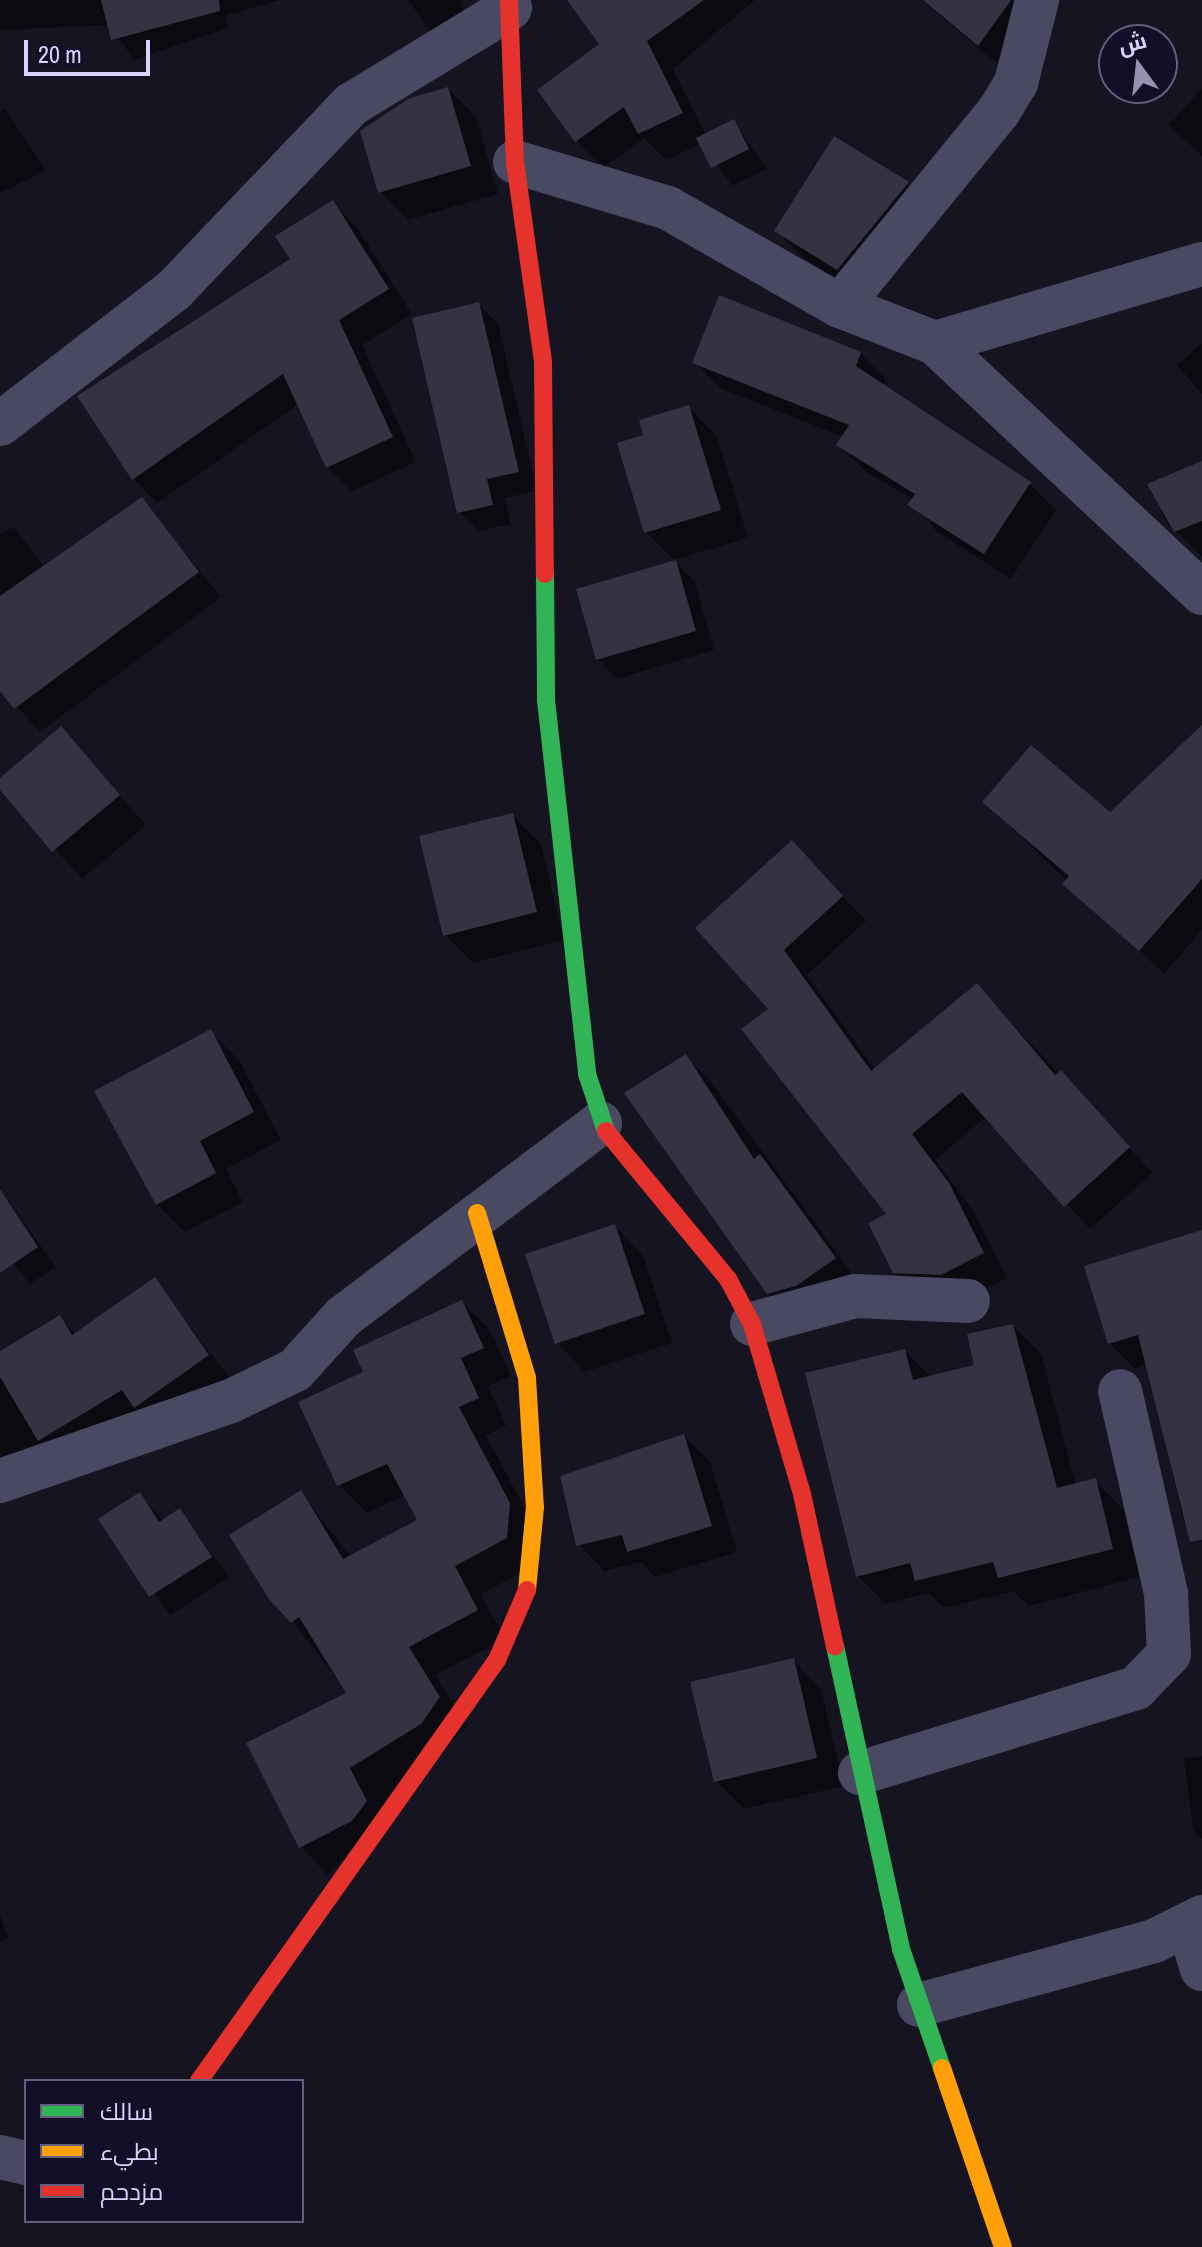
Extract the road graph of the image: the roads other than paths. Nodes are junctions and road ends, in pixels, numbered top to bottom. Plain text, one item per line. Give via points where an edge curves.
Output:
1 (1037, 0) edge
2 (510, 4) edge
3 (515, 162) junction
4 (1202, 264) edge
5 (840, 306) junction
6 (935, 343) junction
7 (0, 424) edge
8 (1202, 593) edge
9 (600, 1123) junction
10 (477, 1213) junction
11 (968, 1301) dead end
12 (752, 1324) junction
13 (1120, 1391) dead end
14 (0, 1481) edge
15 (860, 1773) junction
16 (1196, 1922) edge
17 (1202, 1969) edge
18 (919, 2005) junction
19 (200, 2079) edge
20 (0, 2157) edge
21 (24, 2163) edge
22 (1003, 2247) edge

1 - 5 street via 1016,83 999,111
2 - 3 street
2 - 7 street via 352,104 173,291
3 - 5 street via 668,208
3 - 9 street via 543,362 546,700 555,812
4 - 6 street
5 - 6 street
6 - 8 street
9 - 10 street
9 - 12 street via 728,1279
10 - 14 street via 343,1317 295,1370 231,1401
10 - 19 street via 527,1378 535,1507 527,1595 497,1660
11 - 12 street via 855,1296
12 - 15 street via 802,1494
13 - 15 street via 1166,1593 1169,1654 1136,1688
15 - 18 street
16 - 17 street
16 - 18 street
18 - 22 street
20 - 21 street

